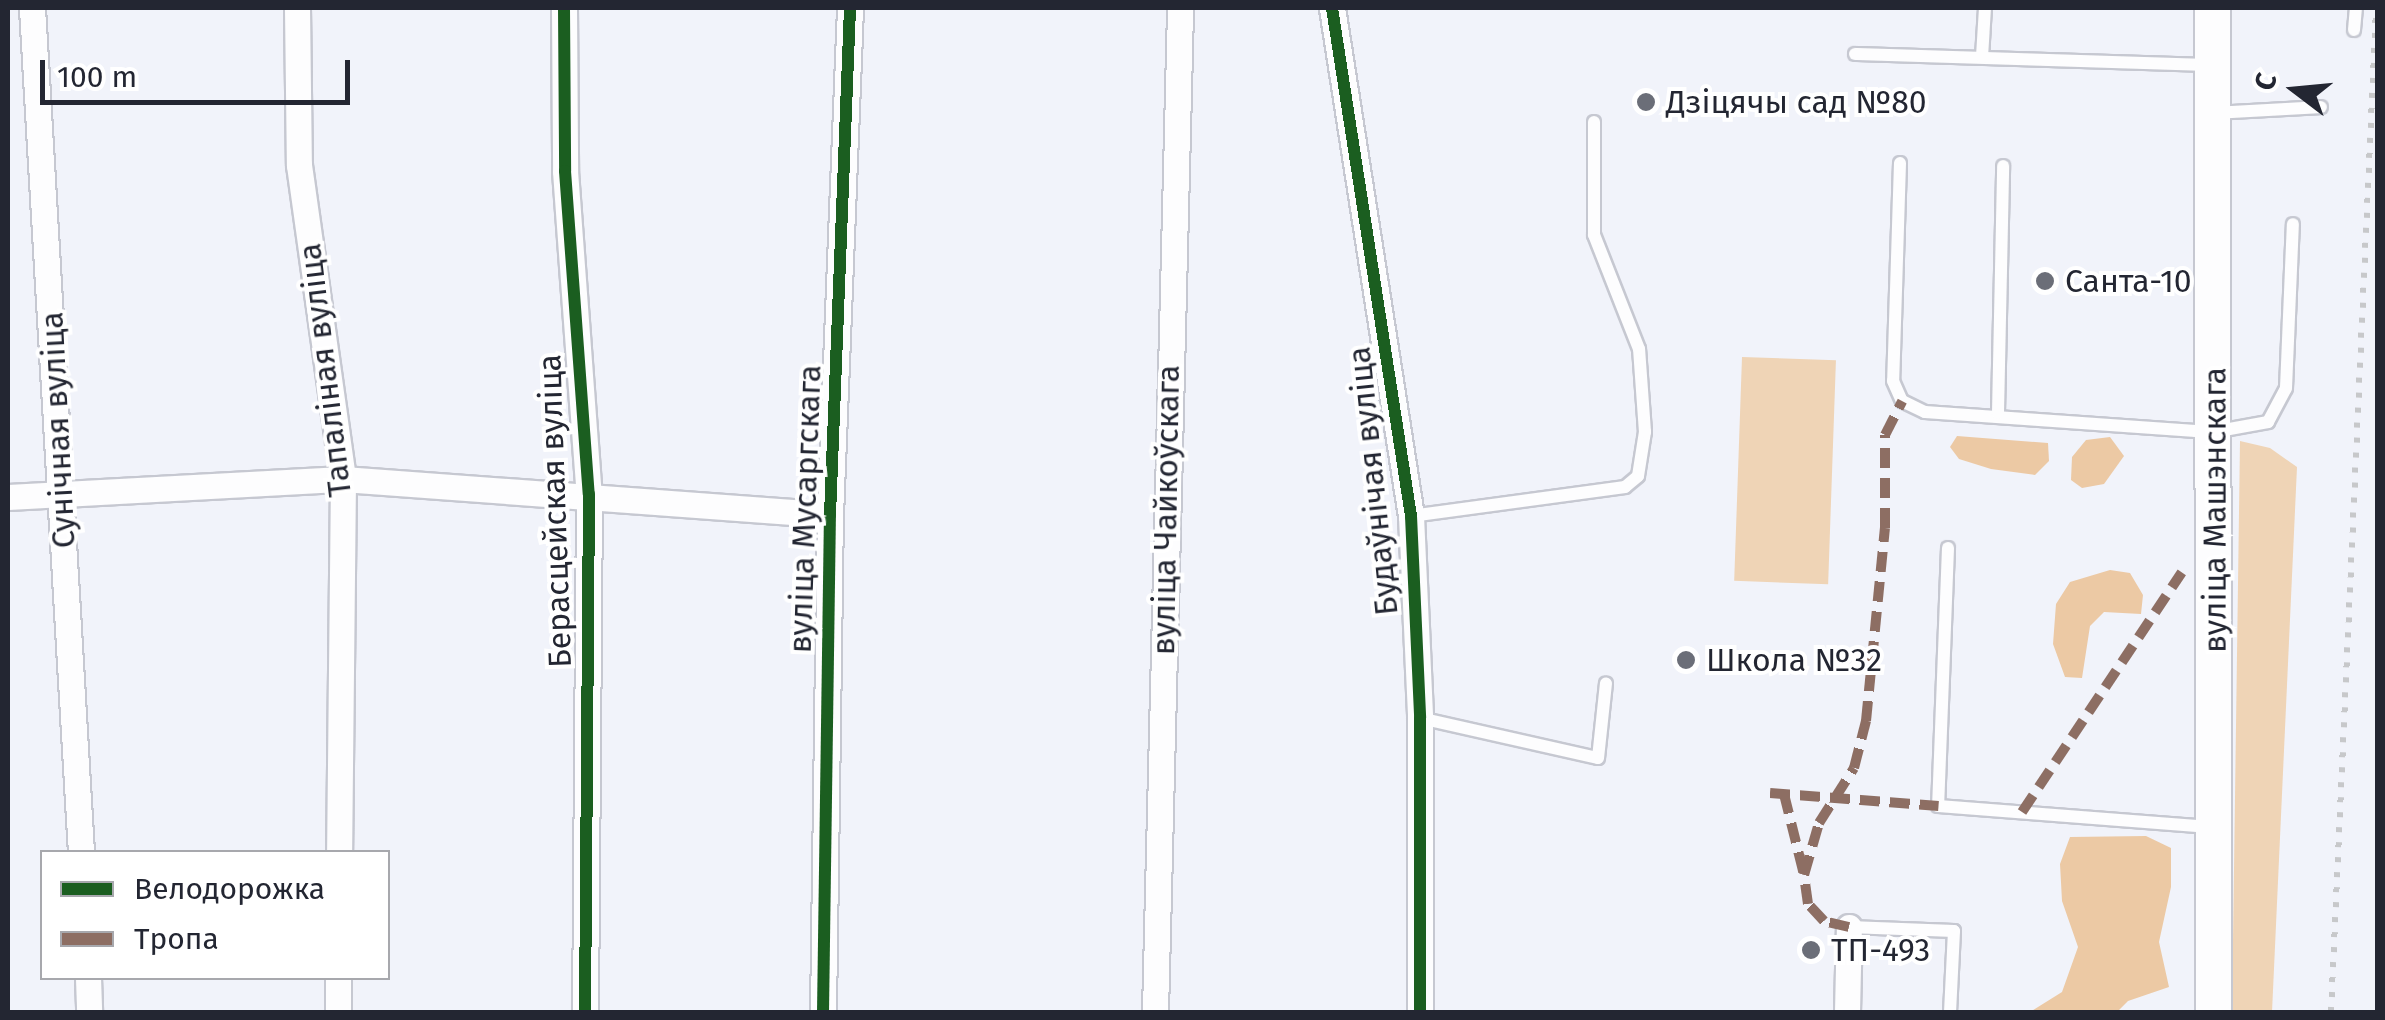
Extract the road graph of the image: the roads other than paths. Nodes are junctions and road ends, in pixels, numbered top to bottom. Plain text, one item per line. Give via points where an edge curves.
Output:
1 (32, 8) edge
2 (298, 8) edge
3 (564, 8) edge
4 (850, 8) edge
5 (1180, 8) edge
6 (1332, 8) edge
7 (1985, 8) edge
8 (2212, 8) edge
9 (2356, 8) edge
10 (2354, 30) dead end
11 (1855, 54) dead end
12 (1982, 57) junction
13 (2212, 65) junction
14 (2322, 107) dead end
15 (2213, 113) junction
16 (1594, 122) dead end
17 (1900, 163) dead end
18 (2003, 166) dead end
19 (2293, 224) dead end
20 (1998, 412) junction
21 (2213, 432) junction
22 (343, 479) junction
23 (62, 493) junction
24 (589, 494) junction
25 (8, 497) edge
26 (830, 515) junction
27 (1411, 516) junction
28 (1948, 548) dead end
29 (1606, 683) dead end
30 (1420, 718) junction
31 (2218, 828) junction
32 (81, 850) edge
33 (339, 850) edge
34 (1849, 927) joint
35 (88, 980) edge
36 (338, 980) edge
37 (90, 1012) edge
38 (338, 1012) edge
39 (586, 1012) edge
40 (823, 1012) edge
41 (1155, 1012) edge
42 (1420, 1012) edge
43 (1847, 1012) edge
44 (1950, 1012) edge
45 (2213, 1012) edge

1 - 23 street, Сунічная вуліца
2 - 22 street, Тапаліная вуліца via 299,164
3 - 24 street, Берасцейская вуліца via 565,171
4 - 26 street, вуліца Мусаргскага
5 - 41 street, вуліца Чайкоўскага
6 - 27 street, Будаўнічая вуліца
7 - 12 lane
8 - 13 main road, вуліца Машэнскага
9 - 10 lane
11 - 12 lane
12 - 13 lane
13 - 15 main road, вуліца Машэнскага
14 - 15 lane
15 - 21 main road, вуліца Машэнскага
16 - 27 lane via 1594,235 1640,349 1645,432 1638,476 1626,487
17 - 20 lane via 1892,381 1902,401 1926,412
18 - 20 lane
19 - 21 lane via 2286,388 2268,422
20 - 21 lane
21 - 31 main road, вуліца Машэнскага
22 - 23 street
22 - 24 street
22 - 33 street, Тапаліная вуліца
23 - 25 street
23 - 32 street, Сунічная вуліца
24 - 26 street
24 - 39 street, Берасцейская вуліца
26 - 40 street, вуліца Мусаргскага
27 - 30 street, Будаўнічая вуліца
28 - 31 lane via 1938,806
29 - 30 lane via 1598,758
30 - 42 street, Будаўнічая вуліца
31 - 45 main road, вуліца Машэнскага
34 - 43 street
34 - 44 lane via 1954,930
35 - 37 street
36 - 38 street

